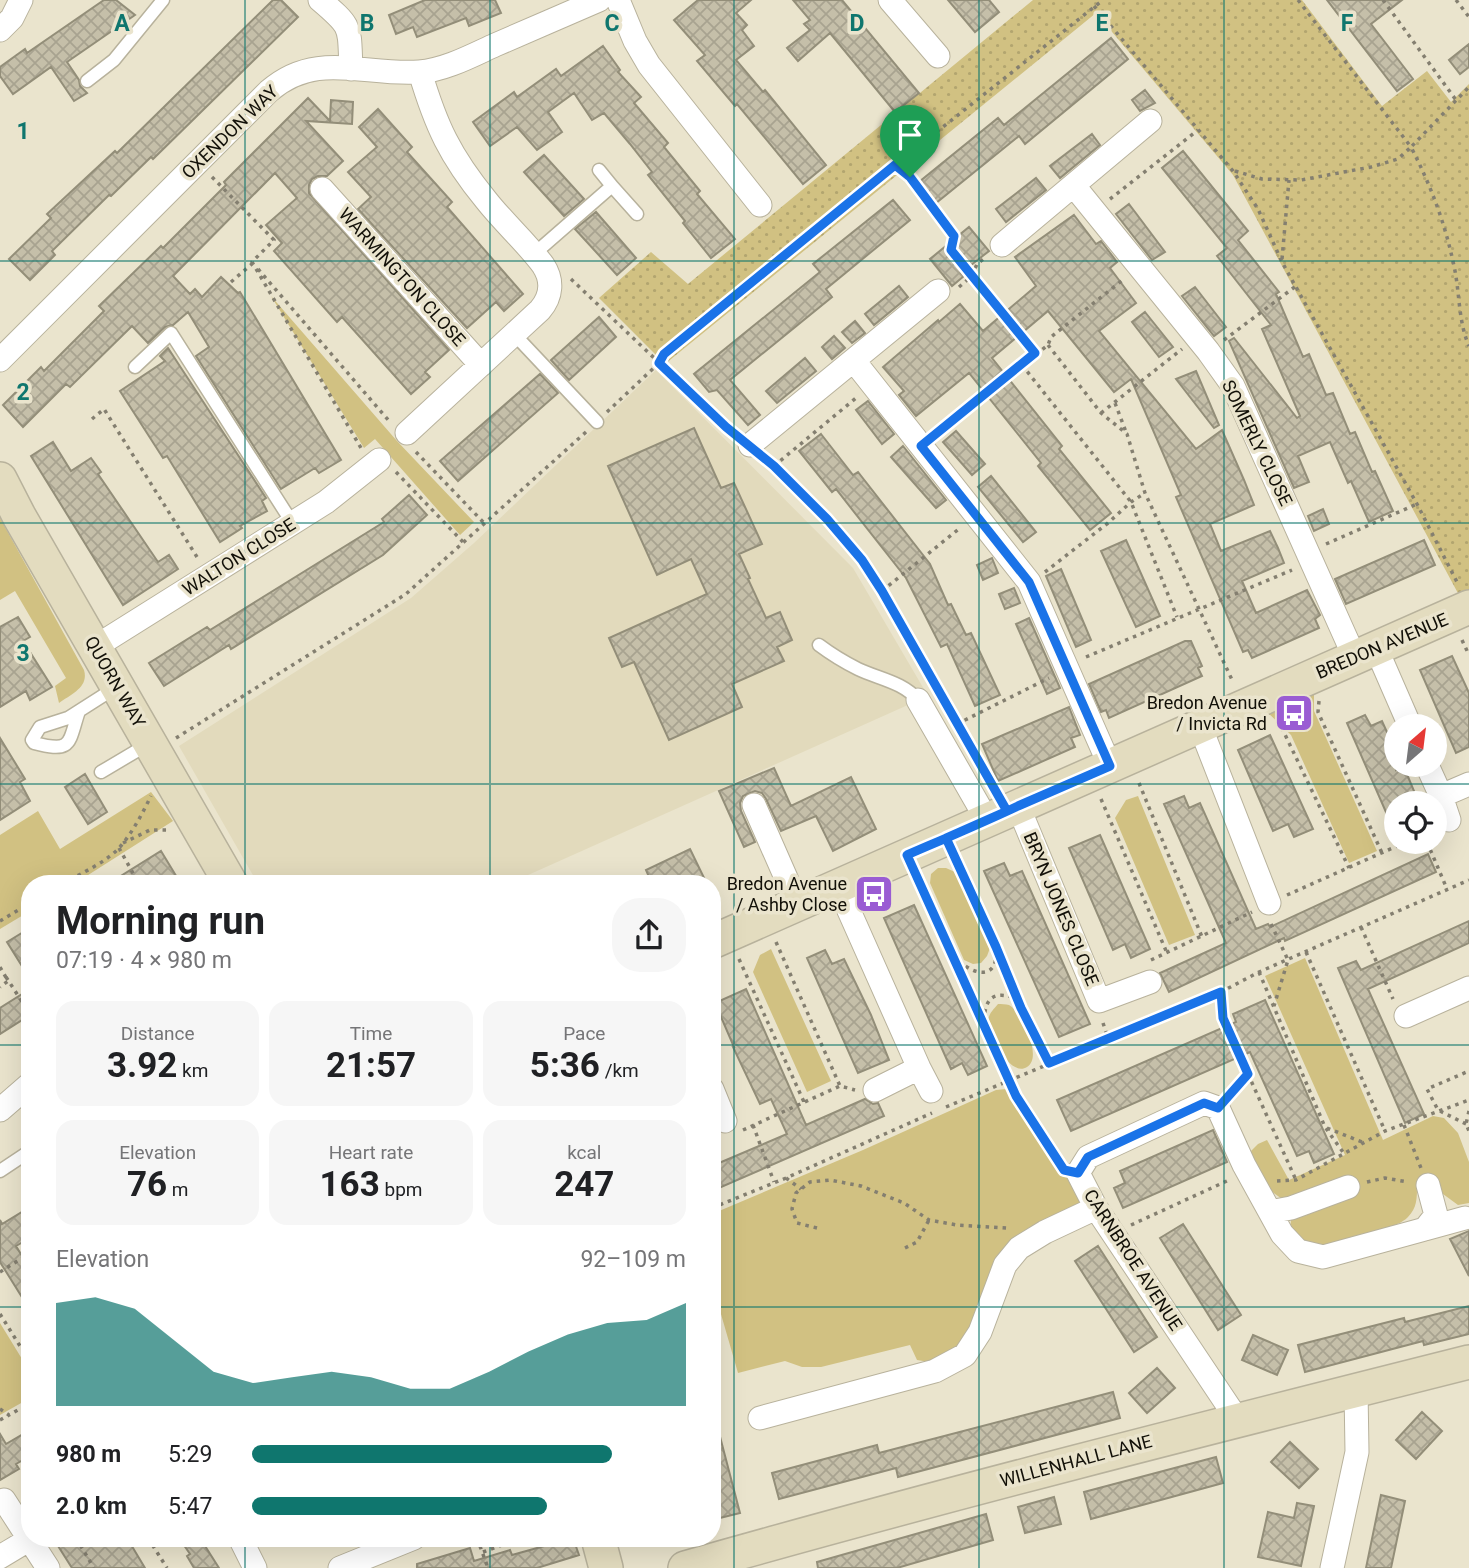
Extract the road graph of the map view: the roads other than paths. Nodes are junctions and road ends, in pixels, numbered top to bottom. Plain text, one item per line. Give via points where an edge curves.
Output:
1 (22, 0) edge
2 (163, 0) edge
3 (320, 0) edge
4 (599, 0) edge
5 (618, 0) edge
6 (890, 0) edge
7 (0, 30) edge
8 (938, 56) dead end
9 (351, 69) junction
10 (421, 72) junction
11 (87, 81) dead end
12 (1150, 121) dead end
13 (599, 170) dead end
14 (612, 186) junction
15 (1074, 186) junction
16 (322, 190) dead end
17 (760, 205) dead end
18 (637, 214) dead end
19 (1002, 245) dead end
20 (534, 254) junction
21 (938, 291) dead end
22 (514, 334) junction
23 (0, 360) edge
24 (854, 361) junction
25 (481, 365) junction
26 (135, 367) dead end
27 (597, 422) road end
28 (403, 435) road end
29 (750, 444) road end
30 (377, 459) road end
31 (0, 479) edge
32 (293, 524) junction
33 (1465, 617) edge
34 (819, 645) dead end
35 (94, 647) junction
36 (1365, 652) junction
37 (118, 686) junction
38 (928, 695) joint
39 (79, 711) dead end
40 (1403, 714) edge
41 (1200, 726) junction
42 (159, 743) junction
43 (1110, 766) junction
44 (101, 772) dead end
45 (1469, 785) edge
46 (1447, 794) edge
47 (754, 805) dead end
48 (1018, 806) junction
49 (1447, 814) edge
50 (987, 820) junction
51 (1449, 820) dead end
52 (226, 875) edge
53 (838, 886) junction
54 (797, 903) junction
55 (1268, 910) road end
56 (721, 938) edge
57 (1150, 982) dead end
58 (1469, 988) edge
59 (1406, 1016) road end
60 (919, 1068) junction
61 (874, 1090) road end
62 (930, 1091) dead end
63 (21, 1092) edge
64 (0, 1110) edge
65 (721, 1110) edge
66 (730, 1130) road end
67 (21, 1157) edge
68 (0, 1171) edge
69 (1428, 1185) road end
70 (1348, 1186) road end
71 (1096, 1208) junction
72 (1270, 1212) junction
73 (1465, 1219) dead end
74 (1425, 1229) junction
75 (1469, 1362) edge
76 (1356, 1390) junction
77 (760, 1418) dead end
78 (1237, 1419) junction
79 (4, 1500) dead end
80 (21, 1526) edge
81 (21, 1544) edge
82 (35, 1547) edge
83 (244, 1547) edge
84 (375, 1547) edge
85 (600, 1547) edge
86 (0, 1557) edge
87 (48, 1568) edge
88 (255, 1568) edge
89 (340, 1568) edge
90 (606, 1568) edge
91 (685, 1568) edge
92 (1332, 1568) edge

1 - 7 street
2 - 11 lane via 114,60
3 - 9 street via 348,27
4 - 10 street, OXENDON WAY via 461,60
5 - 17 street via 649,65
6 - 8 street
9 - 10 street, OXENDON WAY
9 - 23 street, OXENDON WAY via 318,67 287,77 269,91
10 - 20 street via 435,120 456,160
12 - 15 street
13 - 14 lane
14 - 18 lane
14 - 20 lane
15 - 19 street
15 - 36 street, SOMERLY CLOSE via 1233,386 1311,557
16 - 25 street, WARMINGTON CLOSE
20 - 22 street via 549,276 550,292 547,302
21 - 24 street
22 - 25 street
22 - 27 lane
24 - 29 street
24 - 43 street via 1029,582
25 - 28 street
26 - 32 lane via 171,333
30 - 32 street, WALTON CLOSE via 339,494
31 - 35 street, QUORN WAY
32 - 35 street, WALTON CLOSE
33 - 36 street, BREDON AVENUE
34 - 38 lane via 859,670
35 - 37 street, QUORN WAY
36 - 40 street, SOMERLY CLOSE
36 - 41 street, BREDON AVENUE
37 - 39 lane
37 - 42 street, QUORN WAY
38 - 50 street
41 - 43 street, BREDON AVENUE
41 - 55 street
42 - 44 lane
42 - 52 street, QUORN WAY via 169,776
43 - 48 street, BREDON AVENUE
45 - 46 street
47 - 54 street
48 - 50 street, BREDON AVENUE
48 - 57 street, BRYN JONES CLOSE via 1099,1001
49 - 51 street
50 - 53 street, BREDON AVENUE
53 - 54 street, BREDON AVENUE
53 - 60 street
54 - 56 street, BREDON AVENUE
58 - 59 street
60 - 61 street
60 - 62 street
63 - 64 street
65 - 66 street
67 - 68 lane
69 - 74 street via 1436,1215
70 - 72 street
71 - 72 street, CARNBROE AVENUE via 1078,1173 1088,1157 1204,1103 1218,1108
71 - 77 street via 1019,1248 1005,1265 980,1332 965,1355 935,1371
71 - 78 street, CARNBROE AVENUE
72 - 74 street via 1298,1251 1322,1257
73 - 74 street
75 - 76 street, WILLENHALL LANE
76 - 78 street, WILLENHALL LANE
76 - 92 street via 1357,1452
78 - 91 street, WILLENHALL LANE
79 - 80 street
81 - 86 street
82 - 87 street
83 - 88 street
84 - 89 street
85 - 90 street

